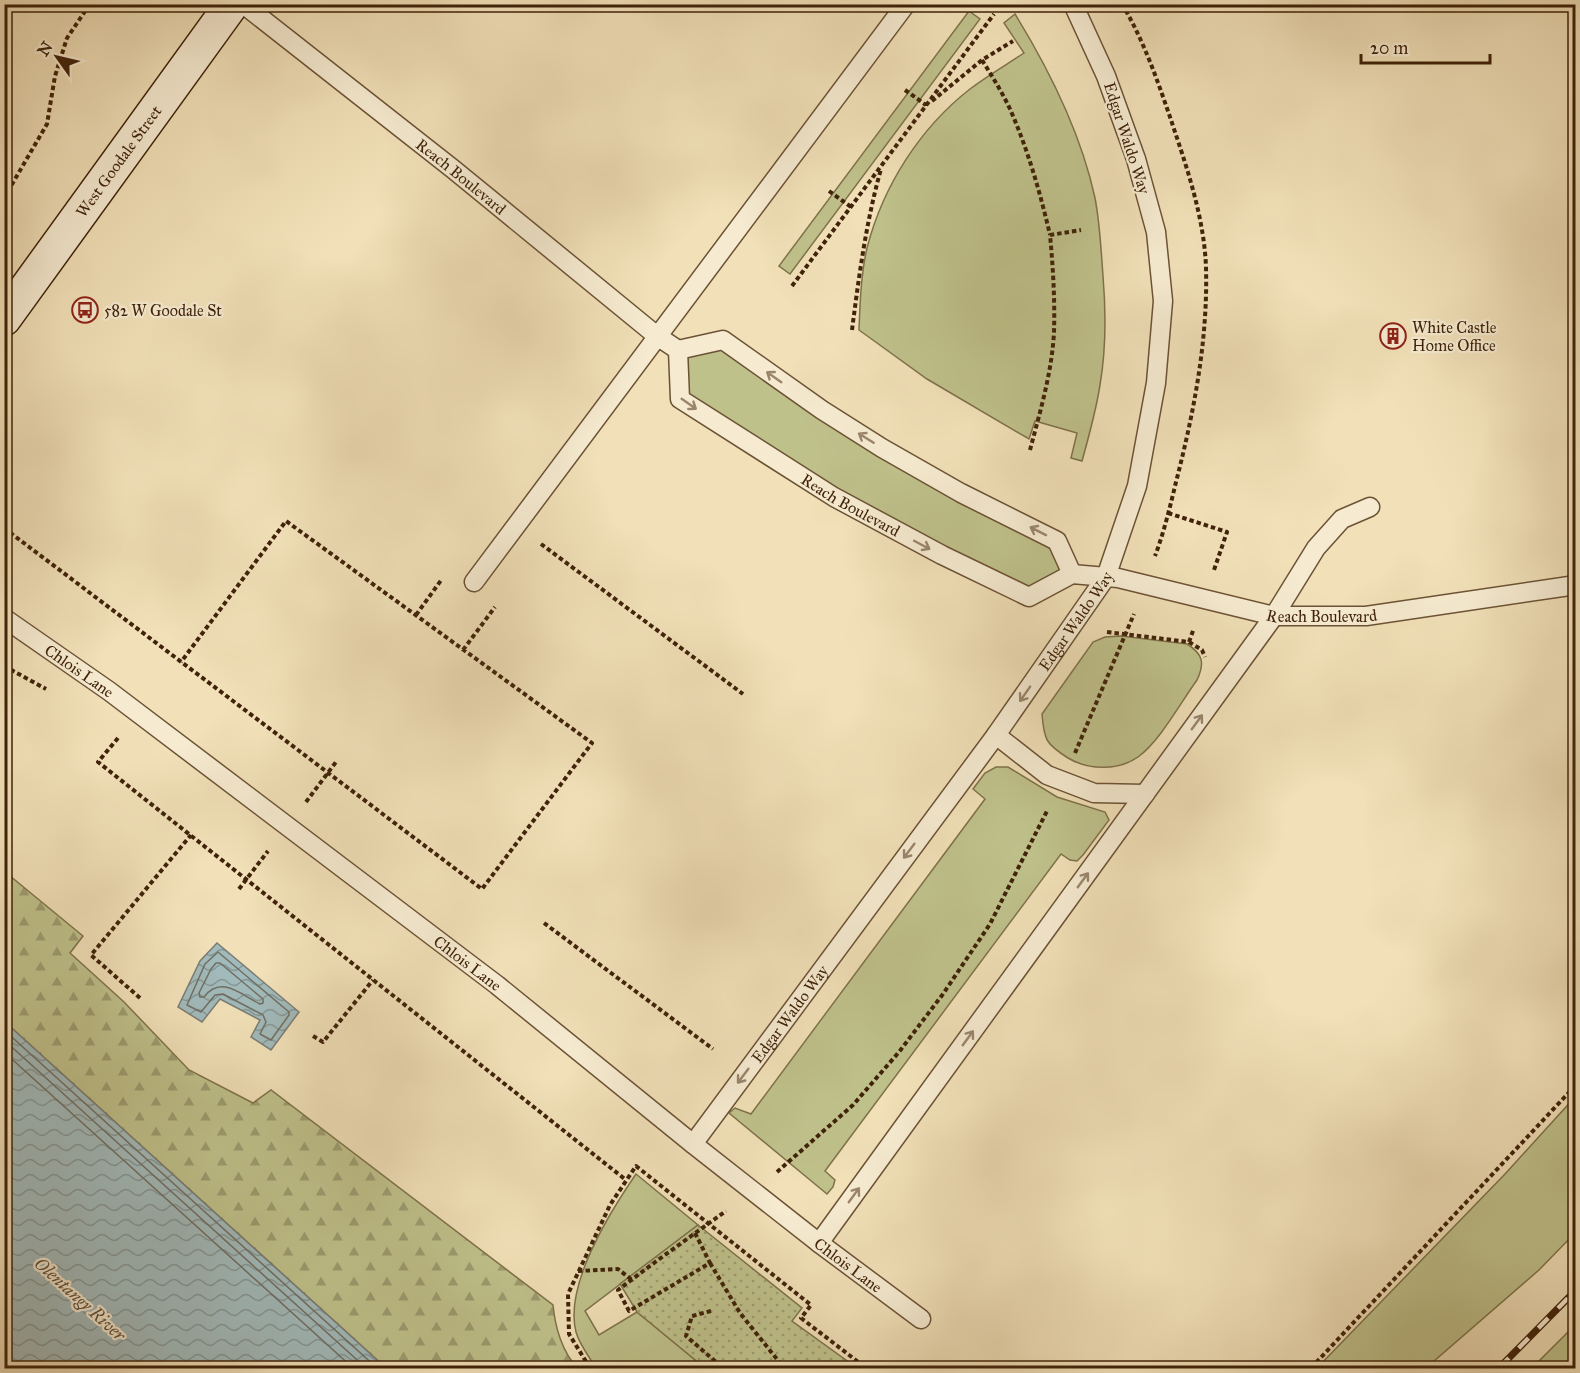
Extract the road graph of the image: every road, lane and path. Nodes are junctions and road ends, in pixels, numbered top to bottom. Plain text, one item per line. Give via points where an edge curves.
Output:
1 (90, 4) edge
2 (232, 4) edge
3 (243, 4) edge
4 (906, 4) edge
5 (1073, 4) edge
6 (994, 14) dead end
7 (1012, 41) dead end
8 (982, 60) junction
9 (905, 90) dead end
10 (926, 106) junction
11 (882, 165) junction
12 (829, 190) dead end
13 (4, 198) edge
14 (851, 207) junction
15 (1081, 230) dead end
16 (1050, 235) junction
17 (792, 286) dead end
18 (4, 319) edge
19 (852, 330) dead end
20 (657, 336) junction
21 (678, 350) junction
22 (1030, 450) dead end
23 (1370, 507) dead end
24 (517, 526) junction
25 (4, 528) edge
26 (1072, 574) junction
27 (1106, 577) junction
28 (474, 582) dead end
29 (1575, 585) edge
30 (1274, 616) junction
31 (4, 618) edge
32 (1189, 642) dead end
33 (1206, 661) dead end
34 (181, 662) junction
35 (4, 666) edge
36 (54, 693) dead end
37 (743, 694) dead end
38 (123, 731) dead end
39 (996, 735) junction
40 (1145, 794) junction
41 (191, 836) junction
42 (246, 879) junction
43 (239, 889) dead end
44 (544, 923) dead end
45 (373, 980) junction
46 (140, 998) dead end
47 (314, 1036) dead end
48 (712, 1049) dead end
49 (1575, 1085) edge
50 (693, 1144) junction
51 (626, 1180) junction
52 (819, 1243) junction
53 (710, 1263) junction
54 (578, 1271) junction
55 (632, 1280) junction
56 (711, 1311) dead end
57 (921, 1318) dead end
58 (590, 1368) edge
59 (723, 1368) edge
60 (784, 1368) edge
61 (866, 1368) edge
62 (1311, 1368) edge

1 - 13 path via 67,38 55,76 47,124
2 - 18 main road, West Goodale Street
3 - 20 lane, Reach Boulevard
4 - 20 lane
5 - 27 lane, Edgar Waldo Way via 1106,76 1136,159 1156,232 1163,301 1156,383 1137,486
6 - 10 path
7 - 8 path
8 - 10 path
8 - 16 path via 1009,107 1027,151
9 - 10 path
10 - 11 path
11 - 14 path
11 - 19 path via 870,207
12 - 14 path
14 - 17 path
15 - 16 path
16 - 22 path via 1054,334
20 - 21 lane, Reach Boulevard
20 - 24 lane
26 -> 21 lane via 1057,540 961,493 882,448 723,340
21 -> 26 lane, Reach Boulevard via 680,399 834,497 1029,597
23 - 30 lane via 1342,519 1316,548
24 - 28 lane
24 - 37 path
25 - 34 path
26 - 27 lane, Reach Boulevard
27 - 30 lane, Reach Boulevard
27 -> 39 lane, Edgar Waldo Way
29 - 30 lane, Reach Boulevard via 1366,616
40 -> 30 lane
31 - 50 lane, Chlois Lane via 109,691 497,985
32 - 33 path via 1202,650
34 - 34 path via 482,889 592,743 286,521
35 - 36 path
38 - 41 path via 98,762
39 - 40 lane via 1047,775 1094,793
39 -> 50 lane, Edgar Waldo Way
52 -> 40 lane
41 - 42 path
41 - 46 path via 91,955
42 - 43 path
42 - 45 path
44 - 48 path
45 - 47 path via 323,1042
45 - 51 path
49 - 62 path
50 - 52 lane, Chlois Lane
51 - 54 path
51 - 61 path via 636,1166 810,1305 801,1318
52 - 57 lane, Chlois Lane
53 - 55 path via 695,1233
53 - 55 path via 629,1311 618,1290
53 - 60 path via 740,1313
54 - 55 path via 618,1269
54 - 58 path via 568,1294 569,1334
56 - 59 path via 692,1316 686,1336

